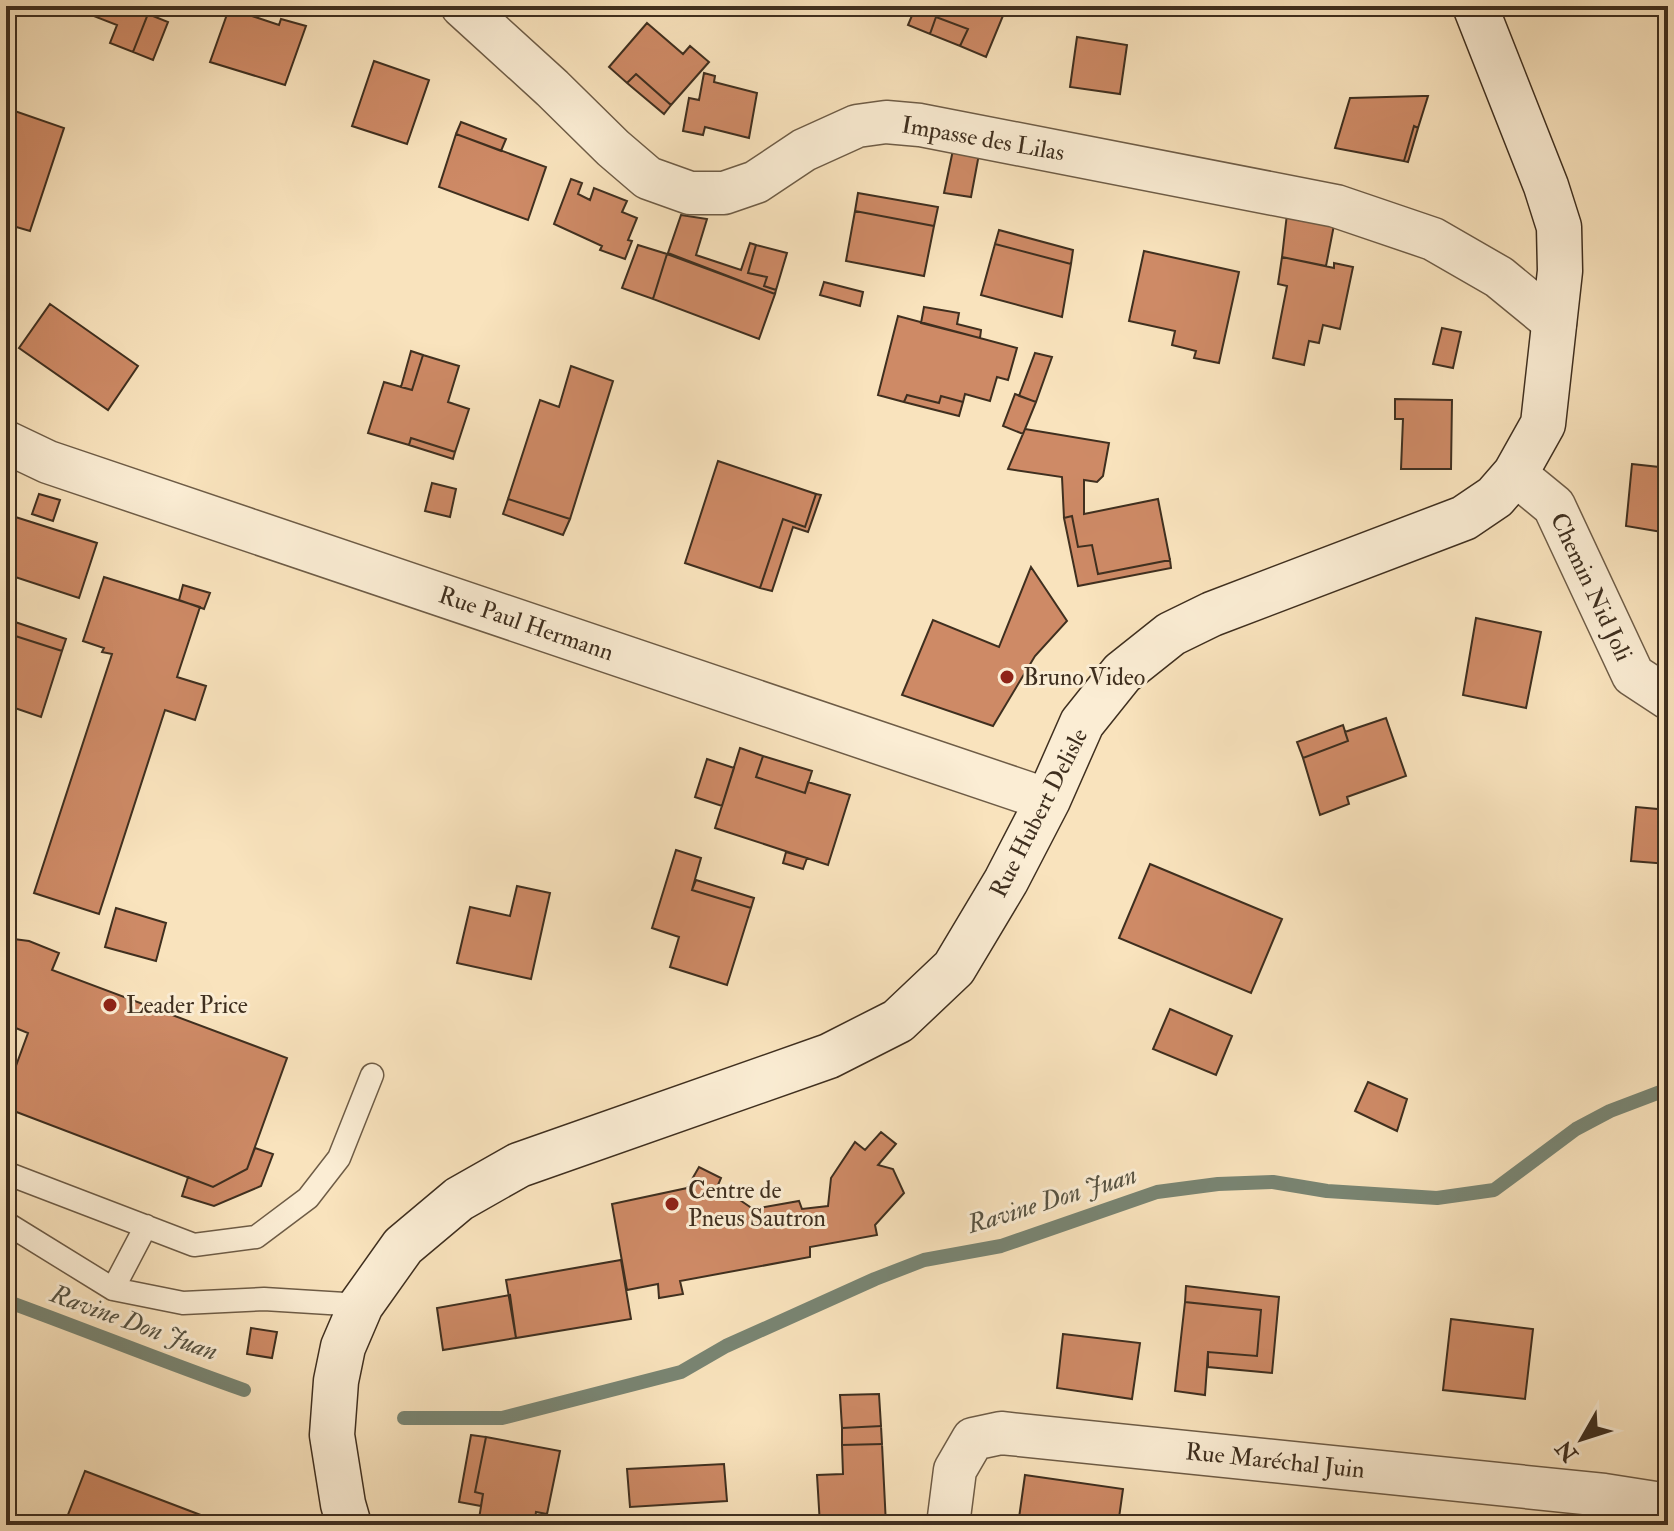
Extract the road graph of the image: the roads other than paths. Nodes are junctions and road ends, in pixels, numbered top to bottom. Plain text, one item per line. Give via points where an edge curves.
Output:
1 (462, 6) edge
2 (1475, 6) edge
3 (1555, 323) junction
4 (6, 442) edge
5 (1515, 474) junction
6 (1668, 698) edge
7 (1048, 800) junction
8 (372, 1075) dead end
9 (6, 1173) edge
10 (6, 1223) edge
11 (146, 1226) junction
12 (113, 1289) junction
13 (361, 1305) junction
14 (1668, 1505) edge
15 (349, 1525) edge
16 (948, 1525) edge

1 - 3 street, Impasse des Lilas via 648,178 690,193 724,193 756,182 804,150 857,126 920,125 1336,206 1433,239 1499,277
2 - 3 main road, Rue Hubert Delisle via 1559,227
3 - 5 main road, Rue Hubert Delisle via 1543,424
4 - 7 street, Rue Paul Hermann via 63,468
5 - 6 street, Chemin Nid Joli via 1554,506 1633,675
5 - 7 main road, Rue Hubert Delisle via 1495,497 1464,518 1171,634 1122,673 1082,723
7 - 13 main road, Rue Hubert Delisle via 954,968 898,1021 829,1056 519,1165 459,1199 403,1246
8 - 11 lane via 339,1158 308,1198 256,1237 194,1245
9 - 11 lane
10 - 12 lane
11 - 12 lane
12 - 13 lane via 183,1303 264,1299
13 - 15 main road, Rue Hubert Delisle via 340,1358 332,1435
14 - 16 street, Rue Maréchal Juin via 1001,1433 973,1439 967,1449 955,1470

